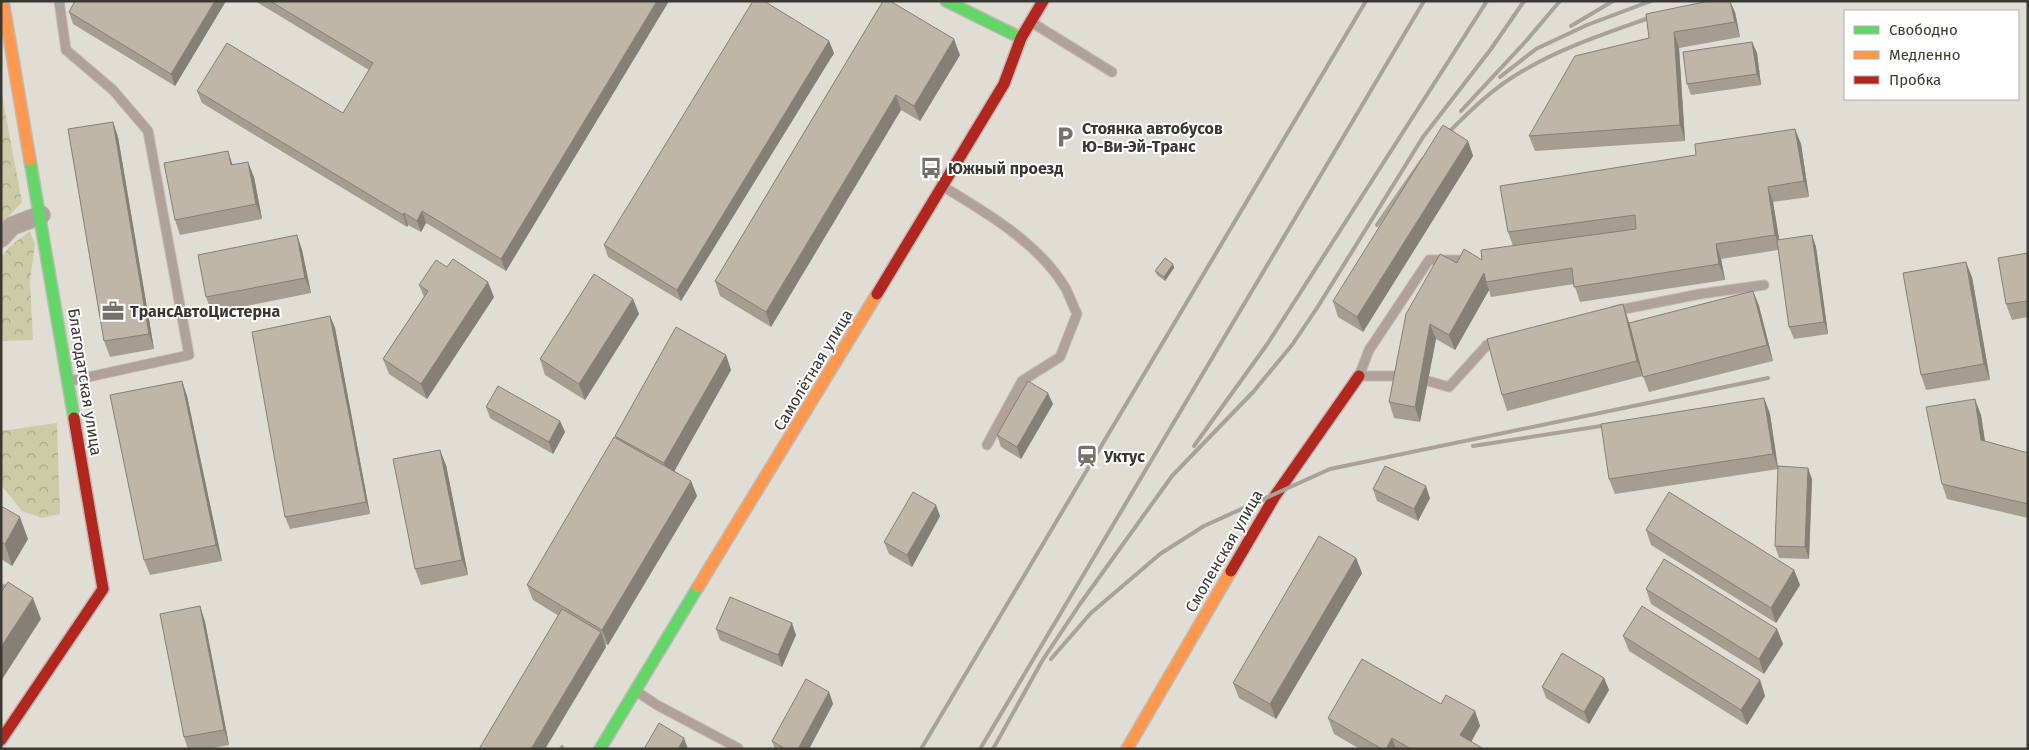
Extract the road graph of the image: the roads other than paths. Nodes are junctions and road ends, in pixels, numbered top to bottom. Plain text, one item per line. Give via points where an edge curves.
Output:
1 (3, 1) edge
2 (59, 1) edge
3 (946, 1) edge
4 (1042, 1) edge
5 (1031, 22) junction
6 (1021, 38) junction
7 (1112, 72) dead end
8 (943, 186) junction
9 (40, 215) junction
10 (1, 238) edge
11 (1478, 259) edge
12 (1764, 285) dead end
13 (1606, 313) edge
14 (1514, 338) edge
15 (1359, 376) junction
16 (1402, 376) edge
17 (68, 381) junction
18 (1428, 381) dead end
19 (986, 445) dead end
20 (636, 691) junction
21 (1, 740) edge
22 (738, 748) edge
23 (600, 749) edge
24 (1127, 749) edge

1 - 9 street, Благодатская улица
2 - 17 lane via 66,50 113,90 148,131 189,355
3 - 6 street
4 - 5 street, Самолётная улица
5 - 6 street, Самолётная улица
5 - 7 lane
6 - 8 street, Самолётная улица via 1004,84
8 - 19 lane via 986,214 1048,265 1066,289 1077,314 1060,356 1022,381
8 - 20 street, Самолётная улица
9 - 10 street via 12,226
9 - 17 street, Благодатская улица
11 - 15 lane via 1429,260 1369,350
12 - 13 lane
14 - 18 lane via 1487,345 1449,387
15 - 16 lane
15 - 24 street, Смоленская улица via 1274,496
17 - 21 street, Благодатская улица via 103,589
20 - 22 lane
20 - 23 street, Самолётная улица

